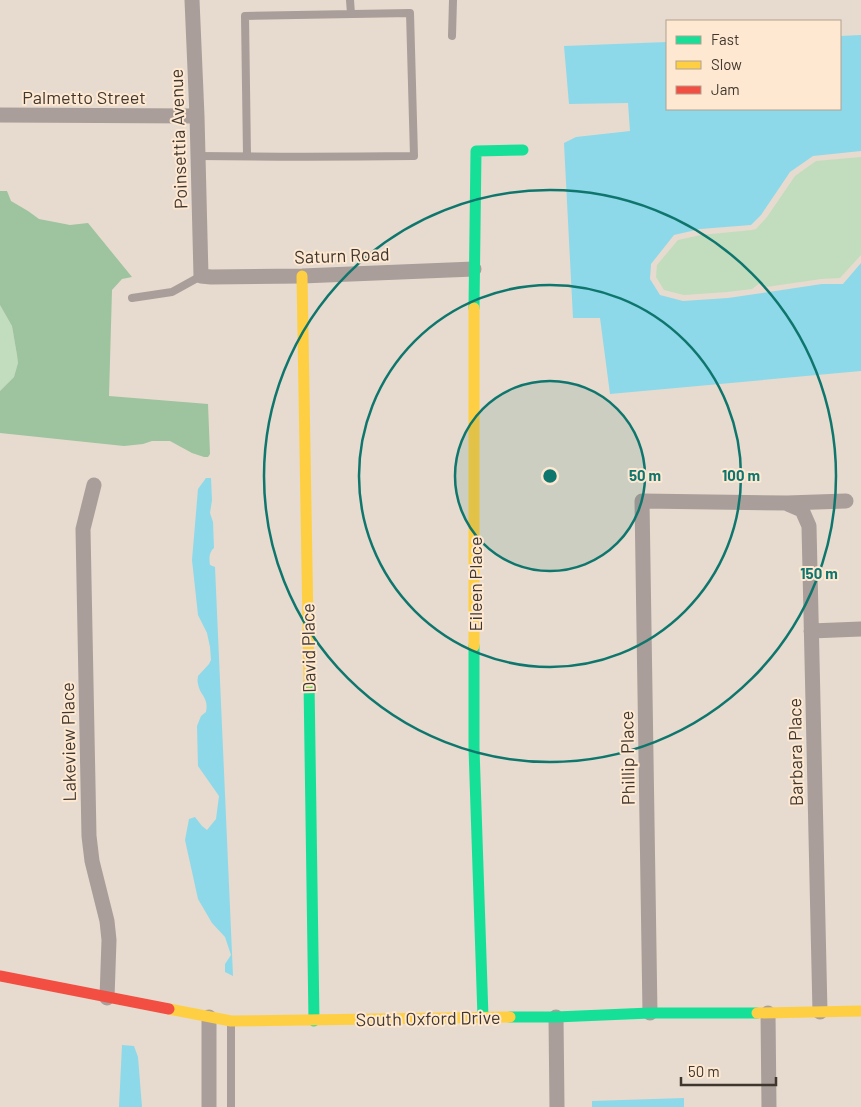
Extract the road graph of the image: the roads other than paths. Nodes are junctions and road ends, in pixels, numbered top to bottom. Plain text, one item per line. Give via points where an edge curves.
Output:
1 (192, 0) edge
2 (350, 0) edge
3 (453, 0) edge
4 (351, 14) junction
5 (452, 36) dead end
6 (0, 115) edge
7 (197, 116) junction
8 (522, 150) dead end
9 (198, 156) junction
10 (248, 156) junction
11 (474, 269) junction
12 (302, 276) junction
13 (206, 277) junction
14 (132, 298) dead end
15 (94, 485) dead end
16 (846, 501) dead end
17 (786, 504) junction
18 (861, 629) edge
19 (811, 630) junction
20 (0, 976) edge
21 (107, 998) junction
22 (861, 1011) edge
23 (820, 1012) junction
24 (650, 1013) junction
25 (768, 1013) junction
26 (209, 1017) junction
27 (483, 1017) junction
28 (556, 1017) junction
29 (314, 1020) junction
30 (231, 1021) junction
31 (209, 1107) edge
32 (231, 1107) edge
33 (557, 1107) edge
34 (769, 1107) edge

1 - 7 street, Poinsettia Avenue
2 - 4 lane
3 - 5 lane
4 - 10 lane via 245,16
4 - 10 lane via 410,13 414,156
6 - 7 street, Palmetto Street
7 - 9 street, Poinsettia Avenue
8 - 11 street, Eileen Place via 476,151
9 - 10 lane
9 - 13 street, Poinsettia Avenue
11 - 12 street, Saturn Road
11 - 27 street, Eileen Place via 474,748
12 - 13 street, Saturn Road
12 - 29 street, David Place
13 - 14 lane via 172,292
15 - 21 street, Lakeview Place via 83,529 89,826 92,861 109,940
16 - 17 street
17 - 19 street, Barbara Place via 802,510 809,526
17 - 24 street, Phillip Place via 642,501
18 - 19 street
19 - 23 street, Barbara Place
20 - 21 street, South Oxford Drive
21 - 26 street, South Oxford Drive
22 - 23 street, South Oxford Drive
23 - 25 street, South Oxford Drive
24 - 25 street, South Oxford Drive
24 - 28 street, South Oxford Drive
25 - 34 street
26 - 30 street, South Oxford Drive
26 - 31 street
27 - 28 street, South Oxford Drive
27 - 29 street, South Oxford Drive
28 - 33 street
29 - 30 street, South Oxford Drive
30 - 32 lane

